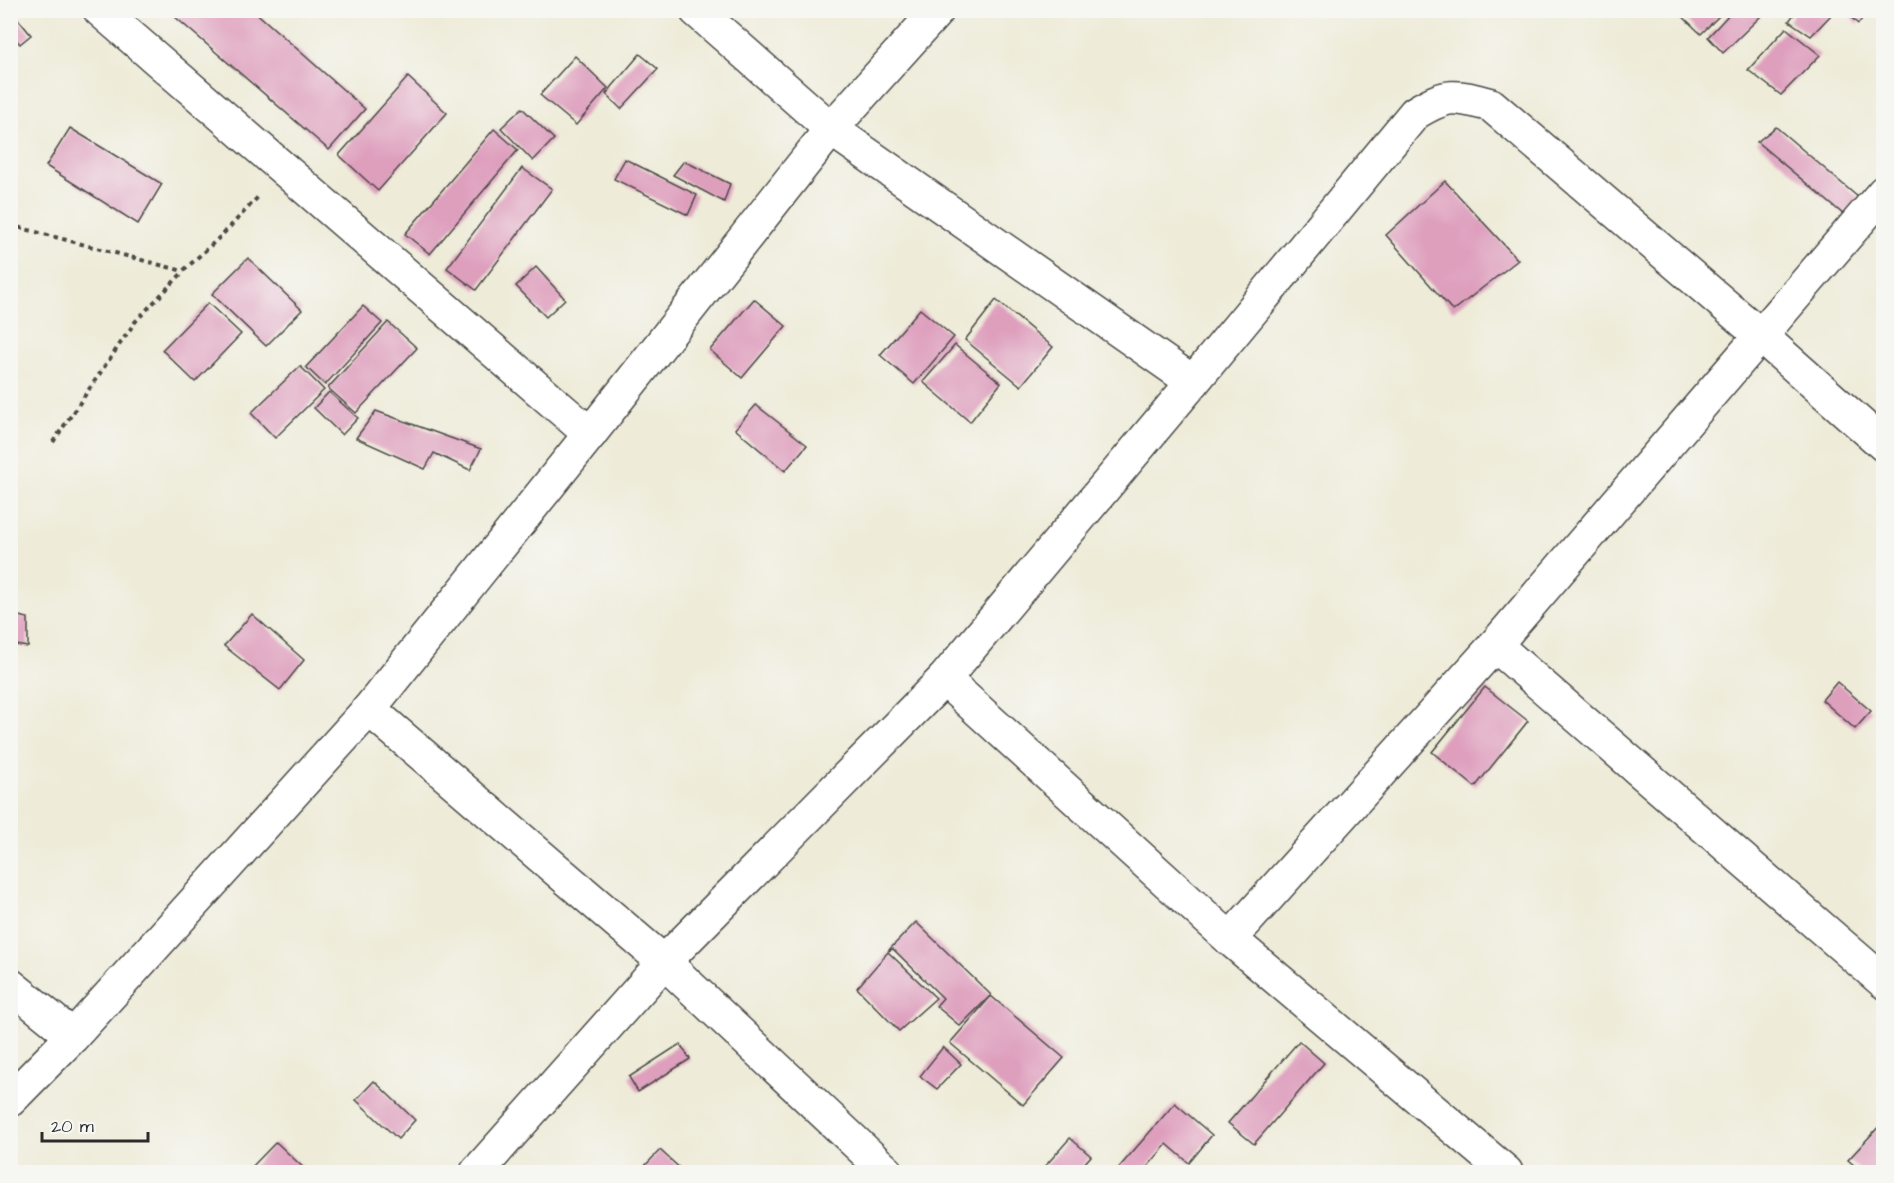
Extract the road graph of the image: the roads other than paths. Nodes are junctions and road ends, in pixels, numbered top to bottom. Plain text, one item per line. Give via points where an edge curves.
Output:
1 (100, 10) edge
2 (696, 10) edge
3 (938, 10) edge
4 (831, 129) junction
5 (1884, 192) edge
6 (1761, 336) junction
7 (1193, 382) junction
8 (590, 434) junction
9 (1884, 446) edge
10 (1495, 645) junction
11 (944, 679) junction
12 (369, 709) junction
13 (1230, 939) junction
14 (664, 962) junction
15 (1884, 982) edge
16 (10, 985) edge
17 (73, 1036) junction
18 (10, 1100) edge
19 (477, 1173) edge
20 (887, 1173) edge
21 (1506, 1173) edge

1 - 8 street
2 - 4 street
3 - 4 street
4 - 7 street
4 - 8 street
5 - 6 street
6 - 7 street via 1491,105 1461,97 1437,100 1415,113
6 - 9 street
6 - 10 street
7 - 11 street
8 - 12 street
10 - 13 street
10 - 15 street
11 - 13 street
11 - 14 street
12 - 14 street
12 - 17 street
13 - 21 street
14 - 19 street
14 - 20 street
16 - 17 street
17 - 18 street

